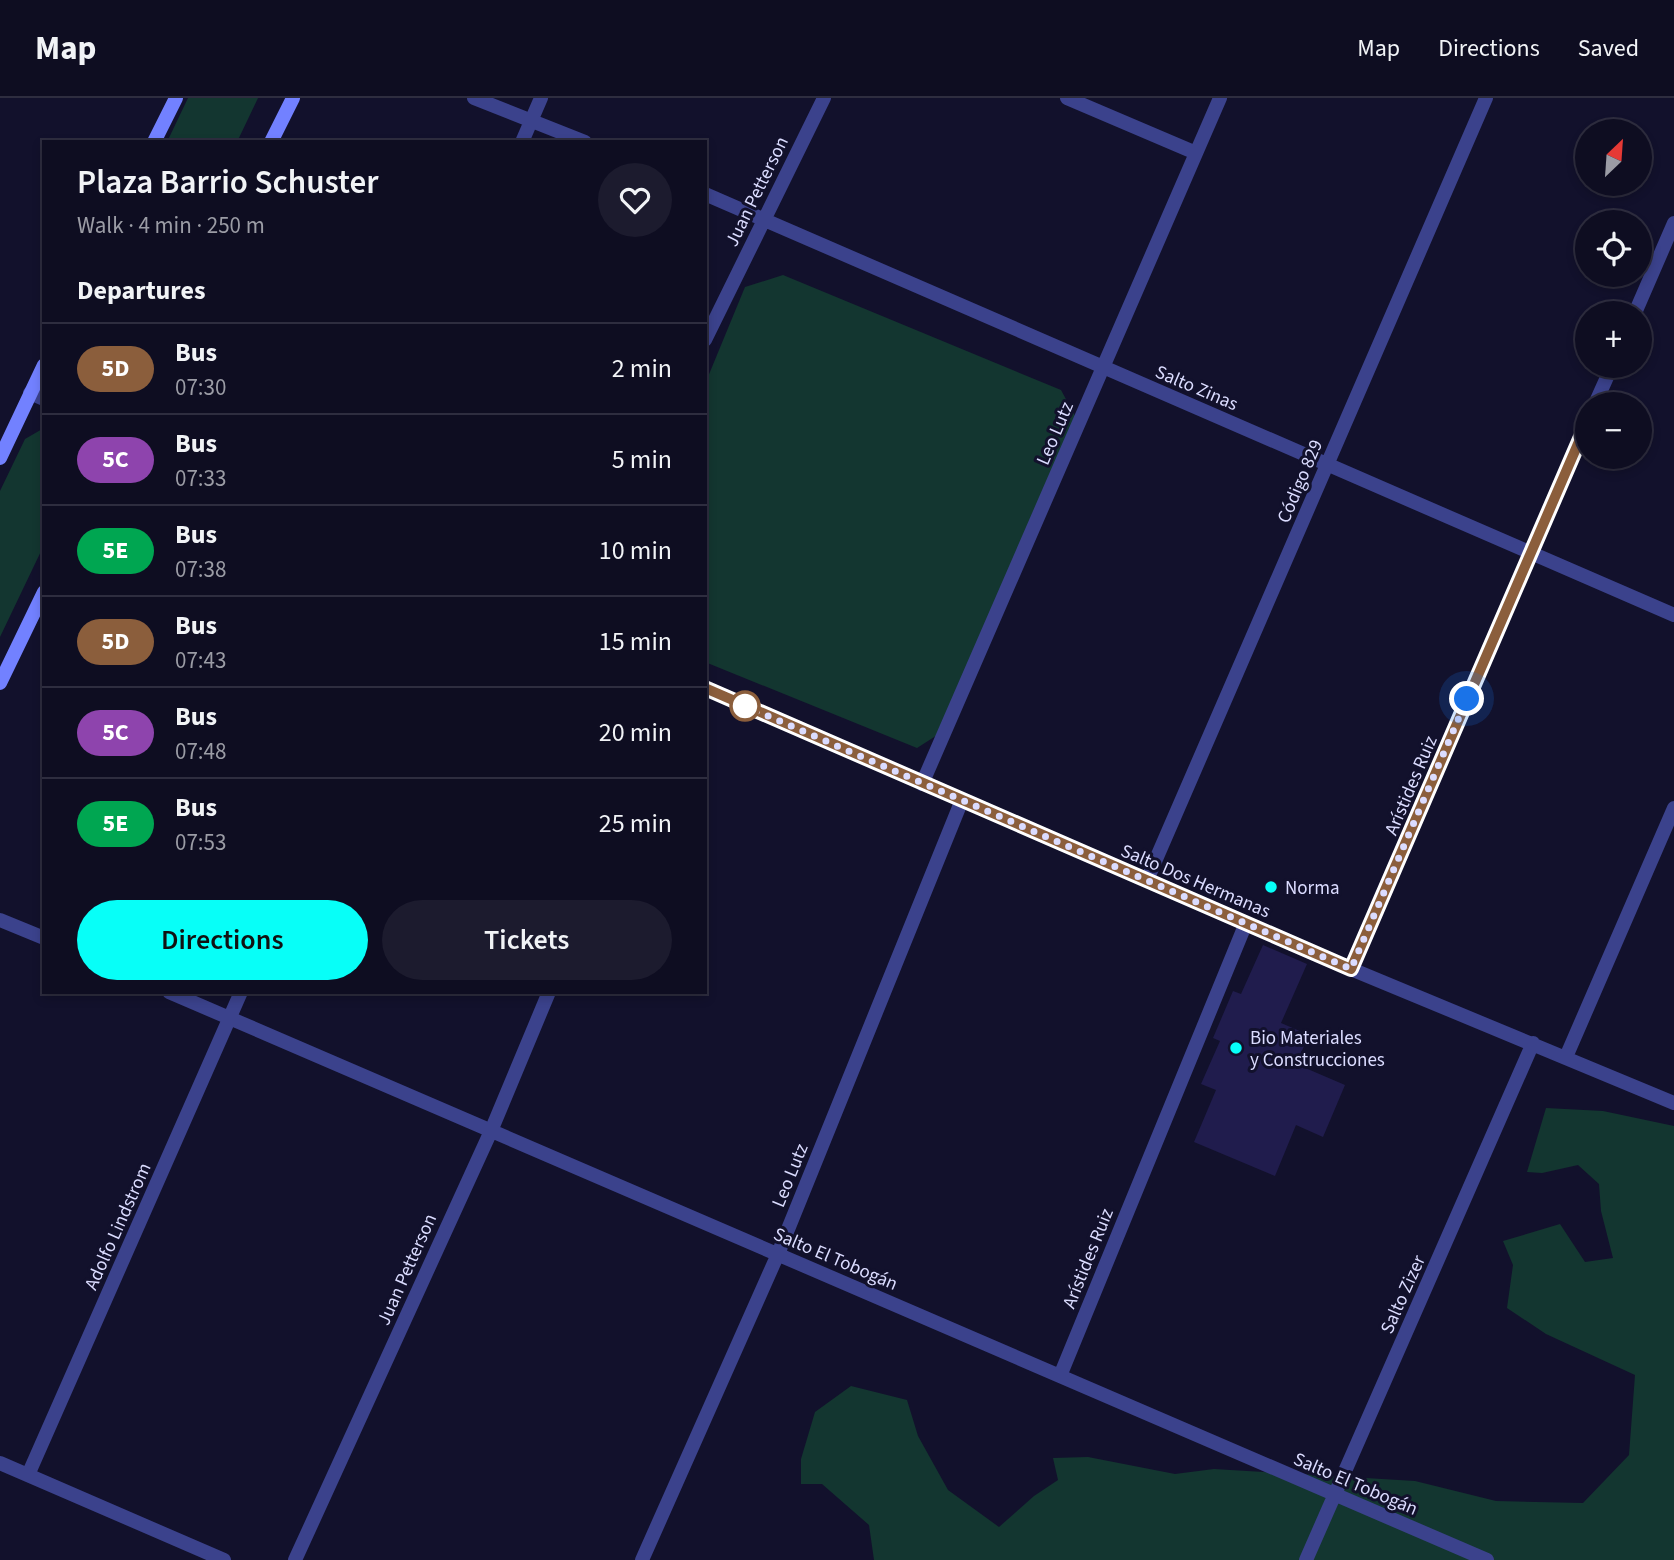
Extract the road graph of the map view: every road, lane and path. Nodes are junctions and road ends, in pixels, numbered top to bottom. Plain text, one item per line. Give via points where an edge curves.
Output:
1 (176, 98) edge
2 (293, 98) edge
3 (474, 98) edge
4 (541, 98) edge
5 (824, 98) edge
6 (1067, 98) edge
7 (1220, 98) edge
8 (1486, 98) edge
9 (532, 119) junction
10 (155, 140) edge
11 (272, 140) edge
12 (523, 140) edge
13 (580, 140) edge
14 (1196, 153) junction
15 (707, 195) edge
16 (763, 220) junction
17 (1674, 223) edge
18 (1640, 301) edge
19 (707, 336) edge
20 (1103, 367) junction
21 (42, 369) edge
22 (30, 393) junction
23 (42, 398) edge
24 (1575, 451) edge
25 (0, 458) edge
26 (1327, 464) junction
27 (1531, 553) junction
28 (42, 596) edge
29 (1674, 615) edge
30 (0, 683) edge
31 (707, 689) edge
32 (922, 784) junction
33 (962, 800) junction
34 (1674, 808) edge
35 (1147, 880) junction
36 (0, 919) edge
37 (1246, 923) junction
38 (42, 937) edge
39 (1351, 969) junction
40 (174, 994) edge
41 (240, 994) edge
42 (548, 994) edge
43 (230, 1018) junction
44 (1533, 1043) junction
45 (1566, 1056) junction
46 (1674, 1103) edge
47 (491, 1131) junction
48 (778, 1254) junction
49 (1060, 1376) junction
50 (0, 1463) edge
51 (28, 1475) junction
52 (1335, 1494) junction
53 (224, 1560) edge
54 (295, 1560) edge
55 (642, 1560) edge
56 (1306, 1560) edge
57 (1487, 1560) edge

1 - 10 street
2 - 11 street
3 - 9 street
4 - 9 street
5 - 16 street, Juan Petterson
6 - 14 street
7 - 14 street, Leo Lutz
8 - 26 street, Código 829
9 - 12 street
9 - 13 street
14 - 20 street, Leo Lutz
15 - 16 street, Salto Zinas
16 - 19 street, Juan Petterson
16 - 20 street, Salto Zinas
17 - 18 street
20 - 26 street, Salto Zinas
20 - 32 street, Leo Lutz
21 - 22 street
22 - 23 street
22 - 25 street
24 - 27 street, Arístides Ruiz
26 - 27 street, Salto Zinas
26 - 35 street, Código 829
27 - 29 street, Salto Zinas
27 - 39 street, Arístides Ruiz
28 - 30 street
31 - 32 street, Salto Dos Hermanas
32 - 33 street, Salto Dos Hermanas
33 - 35 street, Salto Dos Hermanas
33 - 48 street, Leo Lutz
34 - 45 street
35 - 37 street, Salto Dos Hermanas
36 - 38 street
37 - 39 street, Salto Dos Hermanas
37 - 49 street, Arístides Ruiz
39 - 44 street, Salto Dos Hermanas
40 - 43 street, Salto El Tobogán
41 - 43 street, Adolfo Lindstrom
42 - 47 street, Juan Petterson
43 - 47 street, Salto El Tobogán
43 - 51 street, Adolfo Lindstrom
44 - 45 street, Salto Dos Hermanas
44 - 52 street, Salto Zizer
45 - 46 street, Salto Dos Hermanas
47 - 48 street, Salto El Tobogán
47 - 54 street, Juan Petterson
48 - 49 street, Salto El Tobogán
48 - 55 street, Leo Lutz
49 - 52 street, Salto El Tobogán
50 - 51 street
51 - 53 street
52 - 56 street, Salto Zizer
52 - 57 street, Salto El Tobogán

